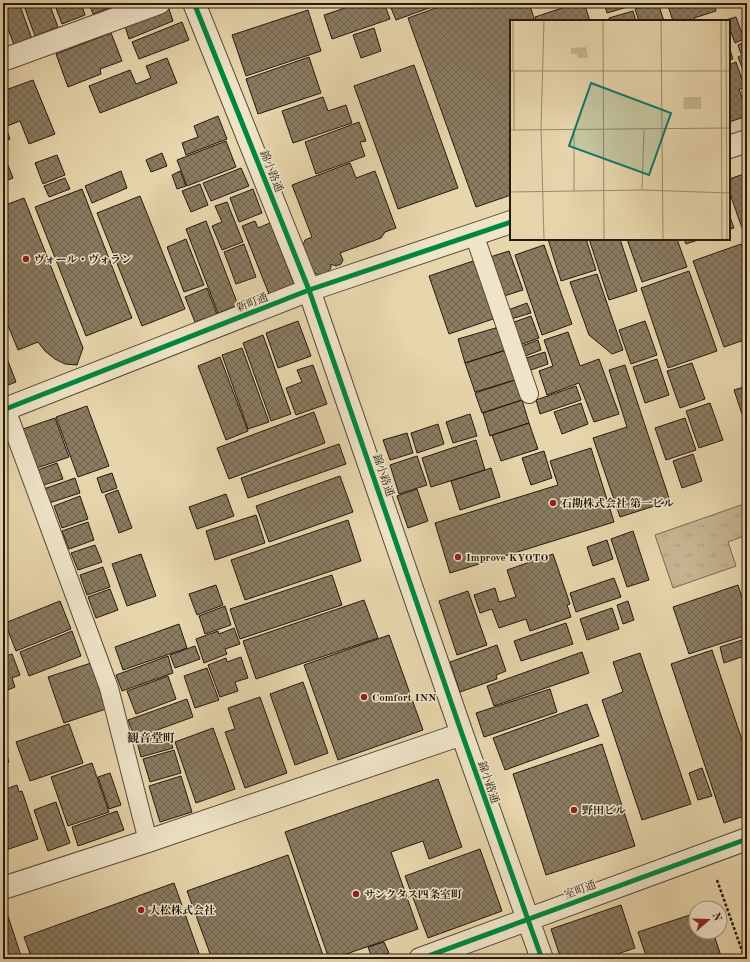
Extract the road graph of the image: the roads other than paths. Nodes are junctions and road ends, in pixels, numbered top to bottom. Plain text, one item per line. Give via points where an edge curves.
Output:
1 (159, 3) edge
2 (194, 3) edge
3 (3, 60) edge
4 (747, 141) edge
5 (730, 147) edge
6 (510, 222) edge
7 (474, 234) junction
8 (309, 290) junction
9 (529, 394) dead end
10 (4, 409) edge
11 (462, 734) junction
12 (747, 839) edge
13 (148, 841) junction
14 (3, 888) edge
15 (527, 919) junction
16 (420, 959) edge
17 (542, 959) edge

1 - 3 street
2 - 8 street, 錦小路通
4 - 5 street
6 - 7 street, 新町通
7 - 8 street, 新町通
7 - 9 lane
8 - 10 street, 新町通
8 - 11 street, 錦小路通
10 - 13 lane via 109,688
11 - 13 street
11 - 15 street, 錦小路通
12 - 15 street, 室町通
13 - 14 street
15 - 16 street, 室町通
15 - 17 street, 錦小路通

